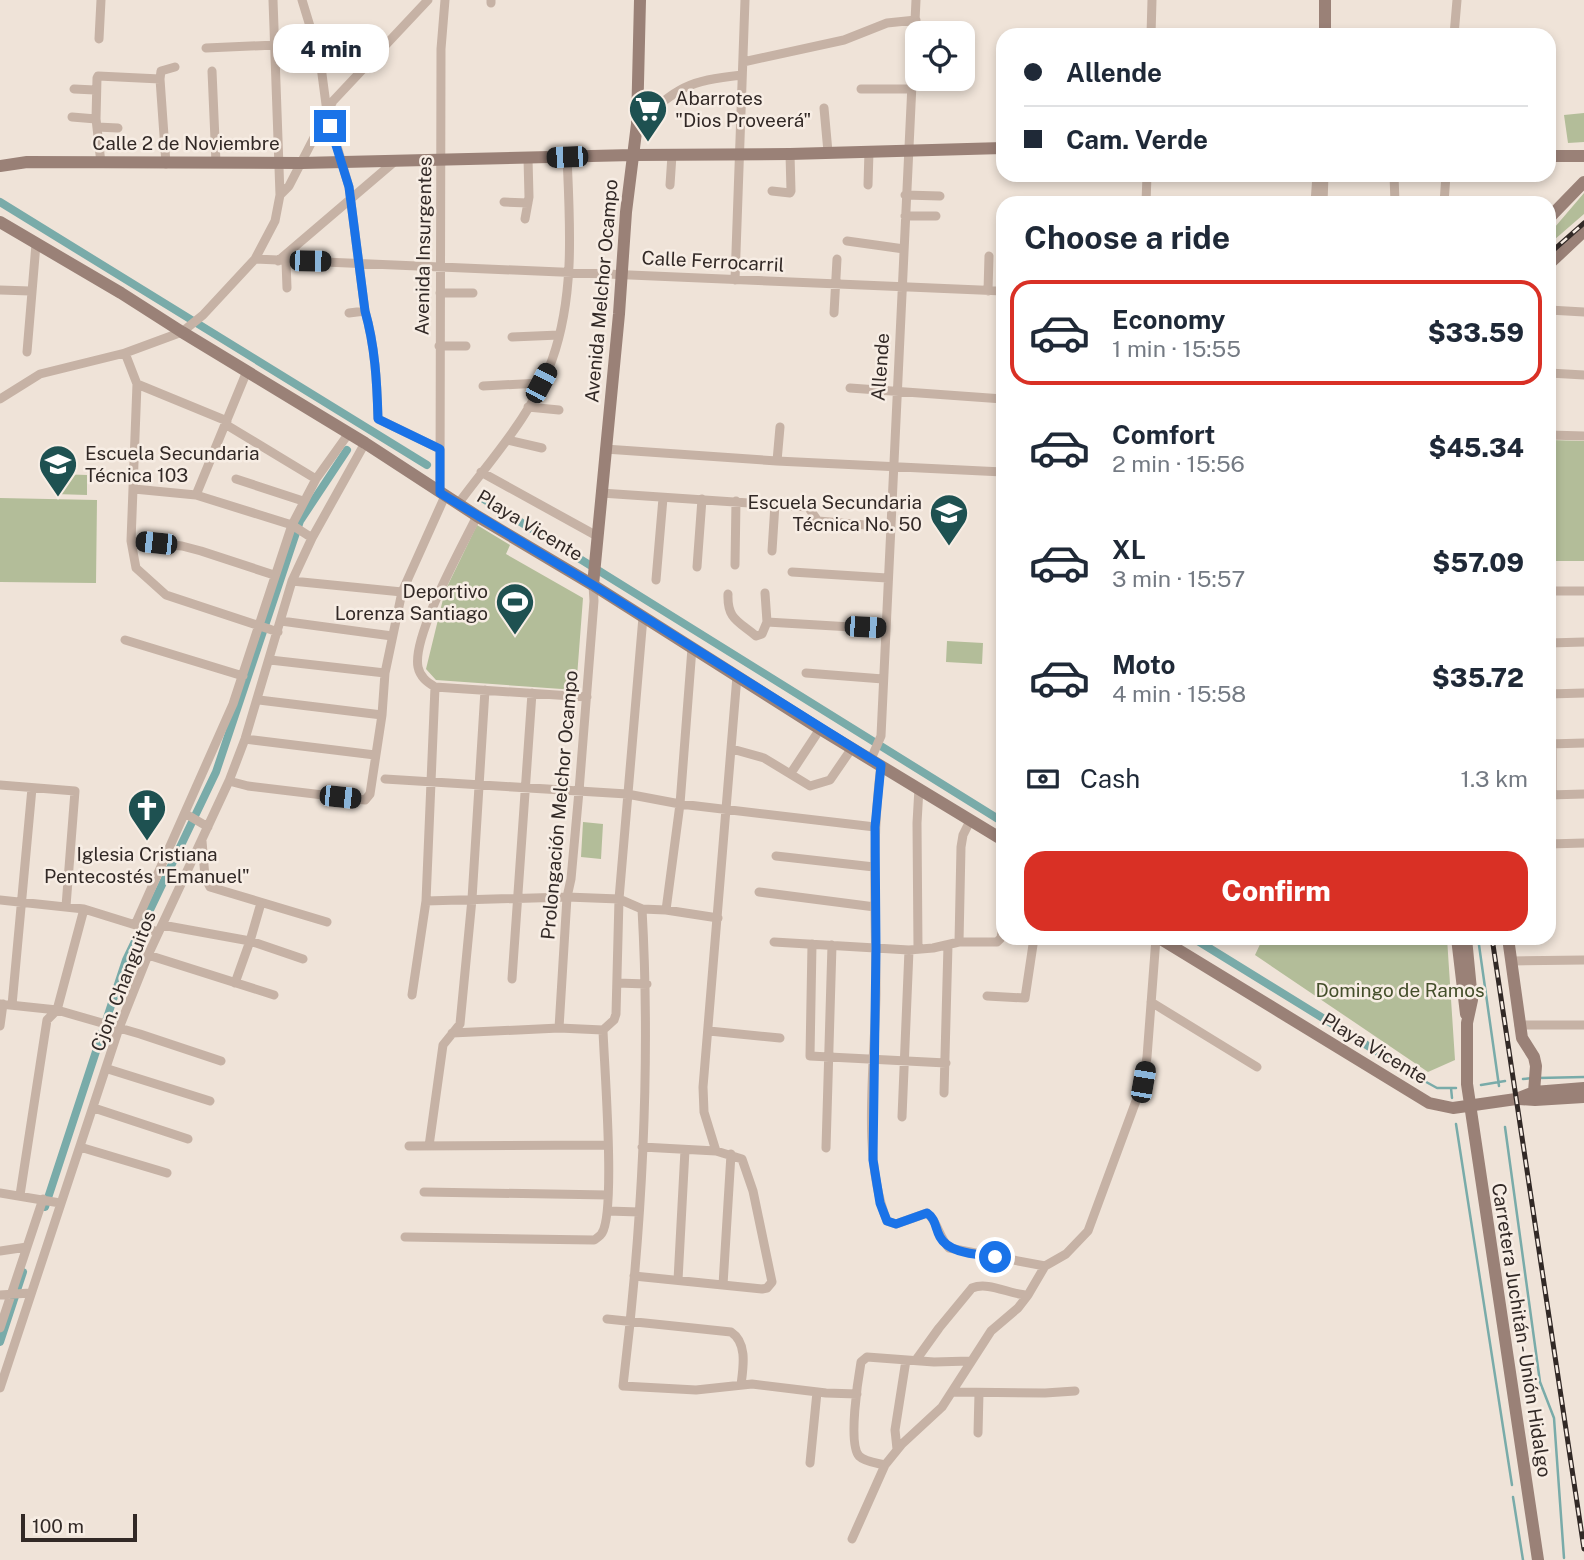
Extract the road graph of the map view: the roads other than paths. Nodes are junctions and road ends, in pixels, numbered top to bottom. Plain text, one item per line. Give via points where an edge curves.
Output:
1 (101, 0) edge
2 (273, 0) edge
3 (302, 0) edge
4 (428, 0) edge
5 (445, 0) edge
6 (640, 0) edge
7 (745, 0) edge
8 (916, 0) edge
9 (1152, 0) edge
10 (1325, 0) edge
11 (1457, 0) edge
12 (916, 20) joint
13 (1151, 28) edge
14 (1325, 28) edge
15 (1455, 28) edge
16 (99, 39) dead end
17 (276, 45) junction
18 (206, 48) dead end
19 (743, 62) junction
20 (174, 67) dead end
21 (212, 71) dead end
22 (742, 75) junction
23 (160, 79) junction
24 (74, 89) dead end
25 (861, 89) dead end
26 (905, 89) edge
27 (95, 90) junction
28 (912, 91) edge
29 (824, 108) dead end
30 (327, 112) junction
31 (72, 117) dead end
32 (97, 123) junction
33 (637, 124) junction
34 (118, 128) dead end
35 (996, 148) edge
36 (908, 149) junction
37 (1556, 149) edge
38 (1584, 149) edge
39 (869, 151) junction
40 (828, 152) junction
41 (789, 154) junction
42 (634, 155) junction
43 (672, 155) junction
44 (738, 155) junction
45 (1556, 156) edge
46 (1584, 156) edge
47 (567, 157) junction
48 (528, 158) junction
49 (396, 160) junction
50 (441, 160) junction
51 (340, 161) junction
52 (279, 162) junction
53 (101, 163) junction
54 (216, 163) junction
55 (302, 163) junction
56 (166, 164) junction
57 (0, 166) edge
58 (1584, 182) edge
59 (670, 184) dead end
60 (868, 185) dead end
61 (772, 191) dead end
62 (280, 195) junction
63 (905, 195) junction
64 (940, 196) dead end
65 (351, 200) junction
66 (504, 202) dead end
67 (528, 203) junction
68 (1556, 211) edge
69 (905, 216) junction
70 (936, 216) dead end
71 (525, 219) dead end
72 (0, 222) edge
73 (1584, 231) edge
74 (847, 241) dead end
75 (36, 244) junction
76 (904, 249) junction
77 (989, 256) dead end
78 (1556, 257) edge
79 (255, 259) junction
80 (837, 259) dead end
81 (282, 261) junction
82 (358, 262) junction
83 (442, 266) junction
84 (569, 273) junction
85 (622, 275) junction
86 (735, 280) junction
87 (836, 284) junction
88 (287, 288) dead end
89 (903, 288) junction
90 (0, 290) edge
91 (30, 291) junction
92 (988, 291) junction
93 (996, 291) edge
94 (440, 293) junction
95 (473, 293) dead end
96 (1556, 310) edge
97 (365, 311) junction
98 (1584, 312) edge
99 (349, 313) dead end
100 (834, 313) dead end
101 (184, 331) junction
102 (559, 335) junction
103 (512, 337) dead end
104 (439, 346) junction
105 (466, 346) dead end
106 (27, 352) dead end
107 (125, 352) junction
108 (247, 371) junction
109 (1556, 373) edge
110 (1584, 375) edge
111 (541, 383) junction
112 (137, 384) junction
113 (483, 386) dead end
114 (850, 388) dead end
115 (896, 390) junction
116 (996, 398) edge
117 (0, 399) edge
118 (528, 407) junction
119 (559, 410) dead end
120 (226, 423) junction
121 (780, 427) dead end
122 (349, 433) junction
123 (1556, 435) edge
124 (1584, 436) edge
125 (507, 440) junction
126 (365, 443) junction
127 (542, 448) dead end
128 (440, 449) junction
129 (605, 449) junction
130 (777, 461) junction
131 (892, 466) junction
132 (481, 472) junction
133 (996, 472) edge
134 (236, 479) dead end
135 (316, 479) junction
136 (134, 489) junction
137 (443, 494) junction
138 (601, 494) junction
139 (196, 495) junction
140 (663, 498) junction
141 (702, 499) junction
142 (303, 500) junction
143 (736, 501) junction
144 (775, 503) junction
145 (458, 504) junction
146 (477, 516) junction
147 (293, 525) junction
148 (889, 527) junction
149 (310, 536) junction
150 (597, 537) junction
151 (131, 541) junction
152 (772, 551) dead end
153 (734, 565) dead end
154 (697, 566) dead end
155 (792, 572) dead end
156 (274, 575) junction
157 (887, 578) junction
158 (594, 580) junction
159 (656, 580) dead end
160 (292, 581) junction
161 (1556, 591) edge
162 (1584, 591) edge
163 (402, 592) junction
164 (765, 593) dead end
165 (728, 594) dead end
166 (643, 617) junction
167 (281, 621) junction
168 (766, 622) junction
169 (268, 628) junction
170 (885, 629) junction
171 (392, 636) junction
172 (125, 640) dead end
173 (1584, 642) edge
174 (1556, 643) edge
175 (692, 648) junction
176 (270, 660) junction
177 (385, 673) junction
178 (806, 674) dead end
179 (243, 676) junction
180 (737, 676) junction
181 (883, 679) junction
182 (435, 687) junction
183 (485, 690) junction
184 (532, 693) junction
185 (1584, 693) edge
186 (1556, 694) edge
187 (584, 696) junction
188 (259, 700) junction
189 (382, 715) junction
190 (820, 729) junction
191 (245, 739) junction
192 (1584, 743) edge
193 (1556, 744) edge
194 (852, 748) junction
195 (732, 749) junction
196 (375, 755) junction
197 (876, 758) junction
198 (791, 773) junction
199 (384, 779) dead end
200 (229, 781) junction
201 (430, 782) junction
202 (479, 784) junction
203 (0, 785) edge
204 (526, 787) junction
205 (32, 788) junction
206 (919, 788) junction
207 (577, 790) junction
208 (627, 794) junction
209 (1584, 794) edge
210 (1556, 795) edge
211 (680, 804) junction
212 (727, 810) junction
213 (186, 814) junction
214 (970, 821) junction
215 (204, 824) junction
216 (875, 827) junction
217 (996, 836) edge
218 (202, 839) junction
219 (1584, 843) edge
220 (1556, 844) edge
221 (776, 856) dead end
222 (874, 867) junction
223 (759, 892) dead end
224 (567, 897) junction
225 (516, 898) junction
226 (472, 899) junction
227 (619, 899) junction
228 (0, 900) edge
229 (426, 901) junction
230 (22, 902) junction
231 (261, 903) junction
232 (66, 906) junction
233 (875, 907) junction
234 (84, 909) junction
235 (642, 909) junction
236 (666, 910) junction
237 (718, 918) junction
238 (327, 922) dead end
239 (137, 925) junction
240 (158, 929) junction
241 (250, 940) junction
242 (775, 942) dead end
243 (959, 942) junction
244 (996, 942) edge
245 (811, 944) junction
246 (832, 945) junction
247 (948, 945) junction
248 (1033, 945) edge
249 (1157, 945) edge
250 (1169, 945) edge
251 (1458, 945) edge
252 (1467, 945) edge
253 (1509, 945) edge
254 (876, 948) junction
255 (913, 949) junction
256 (148, 955) junction
257 (303, 959) dead end
258 (1584, 960) edge
259 (1512, 961) junction
260 (512, 979) dead end
261 (235, 983) junction
262 (617, 983) junction
263 (647, 984) junction
264 (274, 995) dead end
265 (412, 995) dead end
266 (987, 996) dead end
267 (1151, 1002) junction
268 (5, 1004) edge
269 (57, 1010) junction
270 (1467, 1023) junction
271 (1520, 1025) junction
272 (1584, 1025) edge
273 (0, 1026) edge
274 (116, 1027) junction
275 (559, 1028) junction
276 (603, 1030) junction
277 (709, 1031) junction
278 (452, 1033) junction
279 (780, 1038) dead end
280 (829, 1057) junction
281 (874, 1059) junction
282 (221, 1061) dead end
283 (902, 1061) junction
284 (946, 1063) junction
285 (1257, 1067) dead end
286 (108, 1069) junction
287 (1584, 1088) edge
288 (1534, 1091) junction
289 (944, 1093) dead end
290 (1584, 1097) edge
291 (1516, 1098) junction
292 (210, 1101) dead end
293 (1469, 1106) junction
294 (94, 1108) junction
295 (902, 1116) dead end
296 (188, 1139) dead end
297 (607, 1145) junction
298 (409, 1146) dead end
299 (429, 1146) junction
300 (80, 1147) junction
301 (642, 1147) junction
302 (826, 1147) dead end
303 (685, 1150) junction
304 (716, 1151) junction
305 (730, 1154) junction
306 (167, 1173) dead end
307 (424, 1192) dead end
308 (0, 1193) edge
309 (20, 1195) junction
310 (608, 1195) junction
311 (51, 1201) junction
312 (608, 1211) junction
313 (639, 1212) junction
314 (405, 1237) dead end
315 (27, 1247) junction
316 (0, 1251) edge
317 (1045, 1266) junction
318 (634, 1276) junction
319 (678, 1280) junction
320 (723, 1285) junction
321 (28, 1294) junction
322 (0, 1295) edge
323 (13, 1295) junction
324 (1028, 1295) junction
325 (607, 1319) dead end
326 (630, 1323) junction
327 (0, 1328) edge
328 (911, 1360) junction
329 (970, 1361) junction
330 (741, 1385) junction
331 (0, 1388) edge
332 (1075, 1391) dead end
333 (817, 1392) junction
334 (954, 1392) junction
335 (979, 1393) junction
336 (857, 1394) junction
337 (978, 1433) dead end
338 (897, 1449) junction
339 (810, 1463) dead end
340 (885, 1465) junction
341 (852, 1539) dead end
342 (1538, 1560) edge

1 - 16 street
2 - 17 street
3 - 30 street via 320,59
4 - 30 street
5 - 50 street, Avenida Insurgentes via 440,49
6 - 33 street, Avenida Melchor Ocampo
7 - 19 street
8 - 12 street, Allende
9 - 13 street
10 - 14 street
11 - 15 street
12 - 19 street via 887,23 844,40
17 - 18 street
17 - 52 street
19 - 22 street
20 - 23 street via 161,71
21 - 54 street
22 - 33 street via 706,79 678,89
22 - 44 street
23 - 27 street via 98,76
23 - 56 street
24 - 27 street
25 - 26 street
27 - 32 street
28 - 36 street, Allende
29 - 40 street
30 - 51 street
30 - 55 street
31 - 32 street
32 - 34 street
32 - 53 street
33 - 42 street, Avenida Melchor Ocampo
35 - 36 street, Calle 2 de Noviembre
36 - 39 street, Calle 2 de Noviembre
36 - 63 street, Allende
37 - 38 street
39 - 40 street, Calle 2 de Noviembre
39 - 60 street
40 - 41 street, Calle 2 de Noviembre
41 - 44 street, Calle 2 de Noviembre
41 - 61 street via 791,191
42 - 43 street, Calle 2 de Noviembre
42 - 47 street, Calle 2 de Noviembre
42 - 85 street, Avenida Melchor Ocampo
43 - 44 street, Calle 2 de Noviembre
43 - 59 street
44 - 86 street
45 - 46 street
47 - 48 street, Calle 2 de Noviembre
47 - 84 street
48 - 50 street, Calle 2 de Noviembre
48 - 67 street
49 - 50 street, Calle 2 de Noviembre
49 - 51 street, Calle 2 de Noviembre
49 - 65 street
50 - 83 street, Avenida Insurgentes
51 - 55 street, Calle 2 de Noviembre
51 - 65 street
52 - 54 street, Calle 2 de Noviembre
52 - 55 street, Calle 2 de Noviembre
52 - 62 street
53 - 56 street, Calle 2 de Noviembre
53 - 57 street, Calle 2 de Noviembre
54 - 56 street, Calle 2 de Noviembre
55 - 62 street
58 - 68 street
62 - 79 street via 275,220
63 - 64 street
63 - 69 street, Allende
65 - 81 street
65 - 82 street
66 - 67 street
67 - 71 street
69 - 70 street
69 - 76 street, Allende
72 - 75 street, Playa Vicente
73 - 78 street
74 - 76 street
75 - 91 street
75 - 101 street, Playa Vicente
76 - 89 street, Allende
77 - 92 street
79 - 81 street, Calle Ferrocarril
79 - 101 street
80 - 87 street
81 - 82 street, Calle Ferrocarril
81 - 88 street
82 - 83 street, Calle Ferrocarril
82 - 97 street
83 - 84 street, Calle Ferrocarril
83 - 94 street, Avenida Insurgentes
84 - 85 street, Calle Ferrocarril
84 - 102 street
85 - 86 street, Calle Ferrocarril
85 - 129 street, Avenida Melchor Ocampo
86 - 87 street, Calle Ferrocarril
87 - 89 street, Calle Ferrocarril
87 - 100 street
89 - 92 street, Calle Ferrocarril
89 - 115 street, Allende
90 - 91 street
91 - 106 street
92 - 93 street, Calle Ferrocarril
94 - 95 street
94 - 104 street, Avenida Insurgentes
96 - 98 street
97 - 99 street
97 - 128 street via 376,371 378,419
101 - 107 street
101 - 108 street, Playa Vicente
102 - 103 street
102 - 111 street
104 - 105 street
104 - 128 street, Avenida Insurgentes
107 - 112 street
107 - 117 street via 40,374
108 - 120 street
108 - 122 street, Playa Vicente
109 - 110 street
111 - 113 street
111 - 118 street
112 - 120 street
112 - 136 street
114 - 115 street
115 - 116 street
115 - 131 street, Allende
118 - 119 street
118 - 125 street
120 - 135 street
120 - 139 street
121 - 130 street
122 - 126 street, Playa Vicente
122 - 135 street, Cjon. Changuitos
123 - 124 street
125 - 127 street
125 - 132 street
126 - 137 street, Playa Vicente
126 - 149 street, Cjon. Changuitos
128 - 137 street, Avenida Insurgentes
129 - 130 street
129 - 138 street, Avenida Melchor Ocampo
130 - 131 street
131 - 133 street
131 - 148 street, Allende
132 - 145 street
132 - 150 street
134 - 142 street
135 - 142 street, Cjon. Changuitos
136 - 139 street
136 - 151 street
137 - 145 street, Playa Vicente
137 - 163 street
138 - 140 street
138 - 150 street, Avenida Melchor Ocampo
139 - 147 street
140 - 141 street
140 - 159 street
141 - 143 street
141 - 154 street
142 - 147 street, Cjon. Changuitos
143 - 144 street
143 - 153 street
144 - 148 street via 808,507 818,521
144 - 152 street
145 - 146 street, Playa Vicente
146 - 158 street, Playa Vicente
146 - 182 street via 441,589 419,648 418,670
147 - 149 street
147 - 156 street, Cjon. Changuitos
148 - 157 street, Allende
149 - 160 street, Cjon. Changuitos
150 - 158 street, Avenida Melchor Ocampo
151 - 156 street via 182,546
151 - 169 street via 136,568 166,595
155 - 157 street
156 - 169 street, Cjon. Changuitos
157 - 170 street, Allende
158 - 166 street, Playa Vicente
158 - 187 street, Prolongación Melchor Ocampo
160 - 163 street
160 - 167 street, Cjon. Changuitos
161 - 162 street
163 - 171 street
164 - 168 street
165 - 168 street via 730,615 756,636 762,634
166 - 175 street, Playa Vicente
166 - 208 street
167 - 169 street, Cjon. Changuitos
167 - 171 street
168 - 170 street
169 - 176 street, Cjon. Changuitos
169 - 179 street, Cjon. Changuitos
170 - 181 street, Allende
171 - 177 street
172 - 179 street
173 - 174 street
175 - 180 street, Playa Vicente
175 - 211 street
176 - 177 street
176 - 188 street, Cjon. Changuitos
177 - 189 street
178 - 181 street
179 - 213 street, Cjon. Changuitos
180 - 190 street, Playa Vicente
180 - 195 street
181 - 197 street, Allende
182 - 183 street
182 - 201 street
183 - 184 street
183 - 202 street
184 - 187 street
184 - 204 street
185 - 186 street
187 - 207 street, Prolongación Melchor Ocampo
188 - 189 street
188 - 191 street, Cjon. Changuitos
189 - 196 street
190 - 194 street, Playa Vicente
190 - 198 street
191 - 196 street
191 - 200 street, Cjon. Changuitos
192 - 193 street
194 - 197 street, Playa Vicente
194 - 198 street via 830,780 810,786
195 - 198 street via 764,758
195 - 212 street
196 - 200 street via 365,800
197 - 206 street, Playa Vicente
197 - 216 street
199 - 201 street
200 - 215 street, Cjon. Changuitos
201 - 202 street
201 - 229 street
202 - 204 street
202 - 226 street
203 - 205 street
204 - 207 street
204 - 225 street
205 - 230 street
205 - 232 street via 75,791
206 - 214 street, Playa Vicente
206 - 255 street
207 - 208 street
207 - 224 street, Prolongación Melchor Ocampo
208 - 211 street
208 - 227 street
209 - 210 street
211 - 212 street
211 - 236 street
212 - 216 street
212 - 237 street
213 - 215 street
213 - 239 street, Cjon. Changuitos
214 - 217 street, Playa Vicente
214 - 243 street via 961,848
215 - 218 street, Cjon. Changuitos
216 - 222 street
218 - 231 street via 210,887
218 - 240 street, Cjon. Changuitos
219 - 220 street
221 - 222 street
222 - 233 street
223 - 233 street
224 - 225 street
224 - 227 street
224 - 275 street, Prolongación Melchor Ocampo
225 - 226 street
225 - 260 street
226 - 229 street
226 - 278 street via 460,1024
227 - 235 street
227 - 262 street
228 - 230 street
229 - 265 street
230 - 232 street
230 - 268 street
231 - 238 street
231 - 241 street
232 - 234 street
233 - 254 street
234 - 239 street
234 - 269 street
235 - 236 street
235 - 263 street
236 - 237 street
237 - 277 street
239 - 240 street
240 - 241 street
240 - 256 street, Cjon. Changuitos
241 - 257 street
241 - 261 street
242 - 245 street
243 - 244 street
243 - 247 street
245 - 246 street
245 - 280 street via 808,1054
246 - 254 street
246 - 280 street
247 - 255 street
247 - 284 street
248 - 266 street via 1025,998
249 - 267 street
250 - 293 street, Playa Vicente via 1417,1097 1445,1107
251 - 270 street
252 - 270 street via 1472,1000
253 - 259 street
254 - 255 street
254 - 281 street
255 - 283 street
256 - 261 street
256 - 274 street, Cjon. Changuitos
258 - 259 street
259 - 271 street
261 - 264 street
262 - 263 street
262 - 276 street via 614,1020
263 - 301 street
267 - 285 street
267 - 317 street via 1143,1082 1092,1218 1078,1243
268 - 269 street
268 - 273 street
269 - 274 street
269 - 309 street via 47,1020
270 - 293 street, Carretera Juchitán - Unión Hidalgo
271 - 272 street
271 - 288 street via 1536,1066
274 - 282 street
274 - 286 street, Cjon. Changuitos
275 - 276 street
275 - 278 street
276 - 297 street
277 - 279 street
277 - 304 street via 704,1112
278 - 299 street via 443,1045
280 - 281 street
280 - 302 street
281 - 283 street
281 - 317 street via 873,1160 887,1221 896,1224 927,1213 949,1248
283 - 284 street
283 - 295 street
284 - 289 street
286 - 292 street
286 - 294 street, Cjon. Changuitos
287 - 288 street
288 - 291 street
290 - 291 street
291 - 293 street, Playa Vicente
293 - 342 street, Carretera Juchitán - Unión Hidalgo
294 - 296 street
294 - 300 street, Cjon. Changuitos
297 - 299 street
297 - 310 street
298 - 299 street
300 - 306 street
300 - 311 street, Cjon. Changuitos
301 - 303 street
301 - 313 street
303 - 304 street
303 - 319 street
304 - 305 street
305 - 320 street
305 - 320 street via 745,1165 772,1282 762,1289
307 - 310 street
308 - 309 street
309 - 311 street
310 - 312 street
311 - 315 street
311 - 321 street, Cjon. Changuitos
312 - 313 street
312 - 314 street via 602,1234 594,1240
313 - 318 street
315 - 316 street
315 - 323 street
317 - 324 street
318 - 319 street
318 - 326 street
319 - 320 street
321 - 323 street
321 - 331 street, Cjon. Changuitos
322 - 323 street
323 - 327 street
324 - 328 street via 986,1286 972,1288
324 - 329 street via 991,1331
325 - 326 street
326 - 330 street via 731,1332 741,1344
326 - 330 street via 623,1386 696,1390
328 - 329 street
328 - 336 street via 863,1359
328 - 338 street via 895,1430
329 - 334 street
330 - 333 street
332 - 335 street
333 - 336 street
333 - 339 street
334 - 335 street
334 - 338 street
335 - 337 street
336 - 340 street via 855,1451 861,1458
338 - 340 street
340 - 341 street

